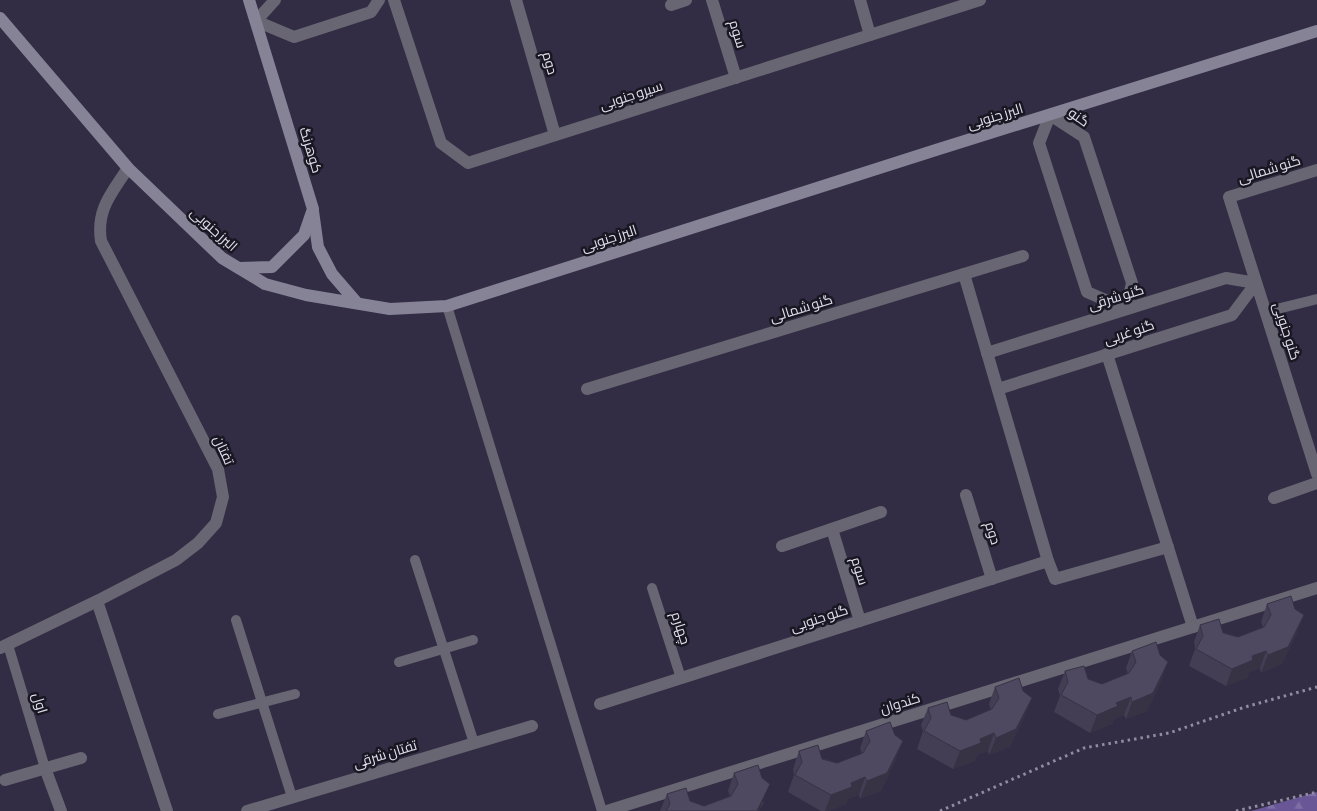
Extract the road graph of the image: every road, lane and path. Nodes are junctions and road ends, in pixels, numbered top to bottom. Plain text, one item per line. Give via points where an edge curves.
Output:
1 (249, 0) edge
2 (275, 0) edge
3 (379, 0) edge
4 (394, 0) edge
5 (516, 0) edge
6 (686, 0) edge
7 (712, 0) edge
8 (860, 0) edge
9 (980, 0) edge
10 (962, 3) edge
11 (671, 5) dead end
12 (0, 18) edge
13 (256, 21) junction
14 (1317, 31) edge
15 (870, 35) junction
16 (736, 78) junction
17 (1050, 114) junction
18 (555, 135) junction
19 (128, 168) junction
20 (1317, 170) edge
21 (1229, 197) joint
22 (313, 209) junction
23 (1023, 256) dead end
24 (239, 268) junction
25 (964, 274) junction
26 (1256, 283) junction
27 (1317, 299) edge
28 (356, 303) junction
29 (447, 306) junction
30 (1126, 309) junction
31 (1265, 312) junction
32 (987, 353) junction
33 (1107, 354) junction
34 (587, 389) dead end
35 (998, 389) junction
36 (1317, 474) edge
37 (1317, 483) edge
38 (966, 496) dead end
39 (1274, 498) dead end
40 (881, 512) dead end
41 (832, 529) junction
42 (782, 546) dead end
43 (1168, 547) junction
44 (415, 560) dead end
45 (1048, 561) junction
46 (992, 579) junction
47 (652, 588) dead end
48 (1317, 588) edge
49 (98, 601) junction
50 (236, 620) dead end
51 (860, 621) junction
52 (1193, 627) junction
53 (473, 640) dead end
54 (4, 647) edge
55 (444, 649) junction
56 (399, 662) dead end
57 (681, 678) junction
58 (1317, 687) edge
59 (295, 694) dead end
60 (262, 702) junction
61 (600, 704) dead end
62 (218, 714) dead end
63 (532, 726) dead end
64 (474, 743) junction
65 (81, 758) dead end
66 (45, 768) junction
67 (5, 780) dead end
68 (1317, 792) edge
69 (292, 797) junction
70 (61, 811) edge
71 (167, 811) edge
72 (247, 811) edge
73 (602, 811) edge
74 (607, 811) edge
75 (940, 811) edge
76 (1236, 811) edge

1 - 13 street, کوهرنگ
2 - 13 street
3 - 13 street via 371,12 294,37
4 - 18 street, سیرو جنوبی via 441,143 468,163
5 - 18 street, دوم
6 - 11 street
7 - 16 street, سوم
8 - 15 street
9 - 10 street, سیرو جنوبی
10 - 15 street, سیرو جنوبی
12 - 19 street, البرز جنوبی
13 - 22 street, کوهرنگ
14 - 17 street, البرز جنوبی
15 - 16 street, سیرو جنوبی
16 - 18 street, سیرو جنوبی
17 - 29 street, البرز جنوبی
17 - 30 street, گنو via 1084,137 1132,283
17 - 30 street, گنو via 1039,143 1087,292
19 - 24 street, البرز جنوبی via 222,258
19 - 49 street, تفتان via 103,207 99,226 102,241 218,469 223,497 216,523 198,542 176,560
20 - 21 street, گنو شمالی
21 - 26 street, گنو جنوبی
22 - 24 street via 304,235 272,267
22 - 28 street, کوهرنگ via 318,247 332,274
23 - 25 street, گنو شمالی
24 - 28 street, البرز جنوبی via 265,284
25 - 32 street
25 - 34 street, گنو شمالی
26 - 30 street, گنو شرقی via 1226,278
26 - 31 street, گنو جنوبی
26 - 33 street, گنو غربی via 1232,315
27 - 31 lane
28 - 29 street, البرز جنوبی via 390,309
29 - 73 lane
30 - 32 street, گنو شرقی
31 - 36 street, گنو جنوبی
32 - 35 street
33 - 35 street, گنو غربی
33 - 43 street
35 - 45 street
37 - 39 street
38 - 46 street, دوم
40 - 41 street
41 - 42 street
41 - 51 street, سوم
43 - 45 street via 1055,579
43 - 52 street
44 - 55 lane
45 - 46 street, گنو جنوبی
46 - 51 street, گنو جنوبی
47 - 57 lane, چهارم
48 - 52 street, کندوان
49 - 54 street, تفتان
49 - 71 street
50 - 60 lane
51 - 57 street, گنو جنوبی
52 - 74 street, کندوان
53 - 55 lane
54 - 66 lane, اول
55 - 56 lane
55 - 64 lane
57 - 61 street, گنو جنوبی
58 - 75 path via 1245,707 1169,734 1084,748
59 - 60 lane
60 - 62 lane
60 - 69 lane
63 - 64 street, تفتان شرقی
64 - 69 street, تفتان شرقی
65 - 66 street
66 - 67 street
66 - 70 street
68 - 76 path
69 - 72 street, تفتان شرقی

